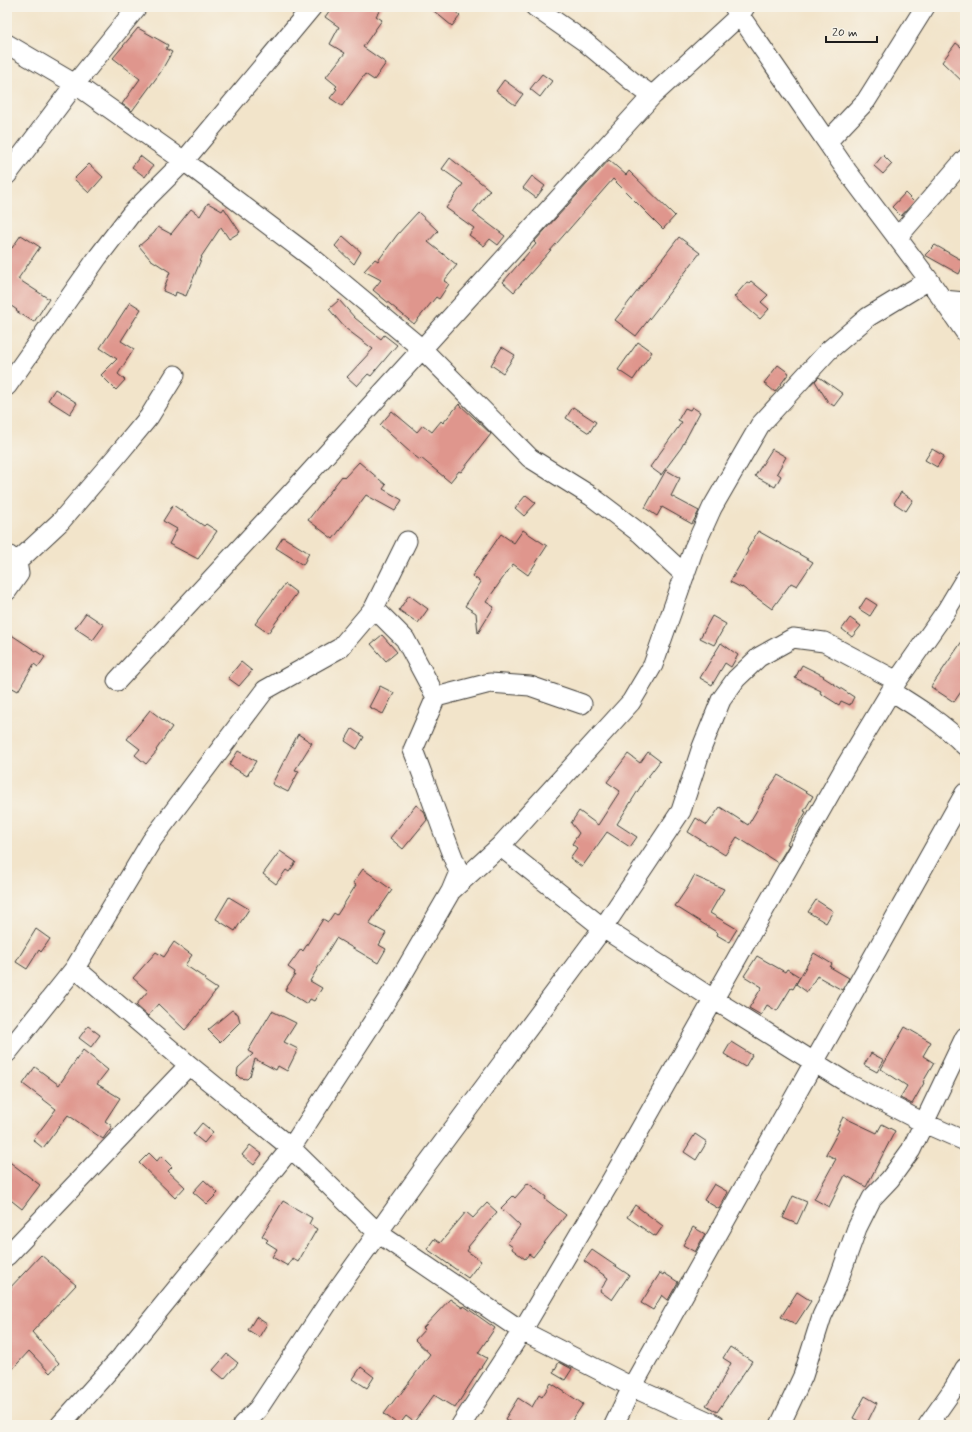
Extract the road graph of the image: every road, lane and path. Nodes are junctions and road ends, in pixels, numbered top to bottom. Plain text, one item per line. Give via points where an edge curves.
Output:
1 (137, 7) edge
2 (312, 7) edge
3 (535, 7) edge
4 (926, 7) edge
5 (740, 10) edge
6 (7, 44) edge
7 (75, 84) junction
8 (652, 96) junction
9 (827, 142) junction
10 (965, 159) edge
11 (184, 161) junction
12 (7, 175) edge
13 (897, 238) junction
14 (929, 280) junction
15 (942, 300) junction
16 (965, 302) edge
17 (965, 332) edge
18 (422, 349) junction
19 (175, 375) dead end
20 (7, 386) edge
21 (407, 541) dead end
22 (12, 558) edge
23 (685, 575) junction
24 (965, 579) edge
25 (7, 591) edge
26 (374, 608) junction
27 (117, 681) dead end
28 (894, 686) junction
29 (436, 697) junction
30 (582, 704) dead end
31 (965, 746) edge
32 (965, 792) edge
33 (500, 846) junction
34 (451, 891) junction
35 (604, 928) junction
36 (75, 968) junction
37 (713, 999) junction
38 (965, 1037) edge
39 (7, 1053) edge
40 (815, 1062) junction
41 (189, 1065) junction
42 (924, 1123) junction
43 (965, 1141) edge
44 (290, 1148) junction
45 (378, 1233) junction
46 (7, 1256) edge
47 (522, 1331) junction
48 (962, 1383) edge
49 (632, 1387) junction
50 (60, 1425) edge
51 (242, 1425) edge
52 (461, 1425) edge
53 (614, 1425) edge
54 (716, 1425) edge
55 (780, 1425) edge
56 (928, 1425) edge

1 - 7 street
2 - 11 street
3 - 8 street via 585,42
4 - 9 street via 866,101
5 - 8 street
5 - 9 street
6 - 7 street
7 - 11 street
7 - 12 street
8 - 18 street
9 - 13 street
10 - 13 street
11 - 18 street via 315,260
11 - 20 street via 131,214
13 - 14 street
14 - 15 street
14 - 23 street via 868,317 828,351 760,425 712,508
15 - 16 street
15 - 17 street
18 - 23 street via 530,458 591,496 641,534
18 - 27 street
19 - 22 street via 149,417 61,521
21 - 26 street
22 - 25 street via 19,574
23 - 33 street via 653,665 631,702
24 - 28 street
26 - 29 street via 405,639
26 - 36 street via 340,648 265,690 152,840
28 - 31 street
28 - 35 street via 824,642 793,638 759,656 736,679 721,700 681,811
28 - 37 street
29 - 30 street via 490,683 530,686
29 - 34 street via 413,750 460,872
32 - 40 street
33 - 34 street
33 - 35 street
34 - 44 street via 393,991
35 - 37 street
35 - 45 street
36 - 39 street
36 - 41 street
37 - 40 street
37 - 47 street via 612,1179
38 - 42 street
40 - 42 street via 849,1084
40 - 49 street
41 - 44 street
41 - 46 street
42 - 43 street
42 - 55 street via 911,1150 872,1198 857,1228 837,1284 822,1316 803,1376
44 - 45 street
44 - 50 street via 121,1357
45 - 47 street
45 - 51 street via 258,1409
47 - 49 street
47 - 52 street
48 - 56 street
49 - 53 street
49 - 54 street

